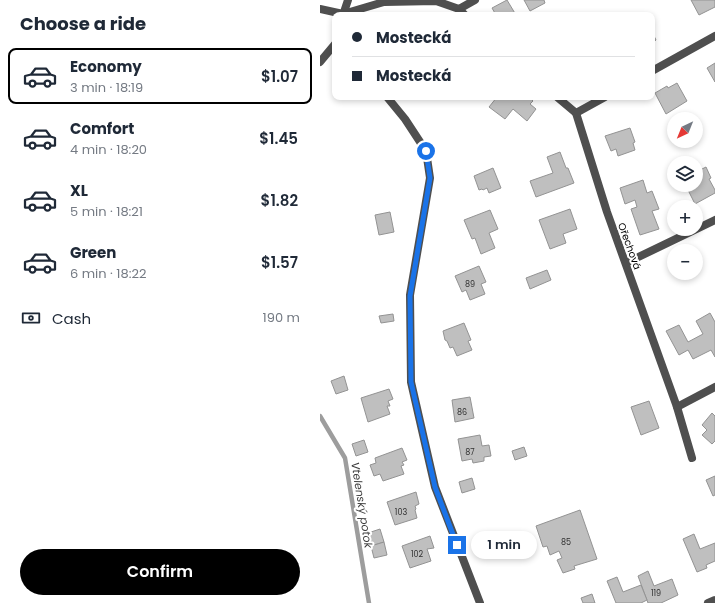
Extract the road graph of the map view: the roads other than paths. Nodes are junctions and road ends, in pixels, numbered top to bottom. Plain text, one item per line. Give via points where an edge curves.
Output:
1 (348, 0) edge
2 (475, 0) edge
3 (320, 9) edge
4 (459, 9) junction
5 (334, 12) edge
6 (344, 12) edge
7 (350, 12) edge
8 (462, 12) edge
9 (715, 36) edge
10 (332, 48) edge
11 (320, 62) edge
12 (655, 69) edge
13 (389, 100) edge
14 (561, 100) edge
15 (600, 100) edge
16 (576, 113) junction
17 (715, 220) edge
18 (626, 263) junction
19 (715, 387) edge
20 (677, 407) junction
21 (692, 458) dead end
22 (715, 600) edge
23 (480, 603) edge
24 (708, 603) edge

1 - 6 street
2 - 4 street
3 - 5 street
4 - 7 street via 436,1 384,2
4 - 8 street
9 - 12 street
10 - 11 street
13 - 23 street via 426,151 430,178 410,296 411,382 435,487
14 - 16 street
15 - 16 street
16 - 18 street, Ořechová
17 - 18 street
18 - 20 street, Ořechová
19 - 20 street
20 - 21 street, Ořechová
22 - 24 street

